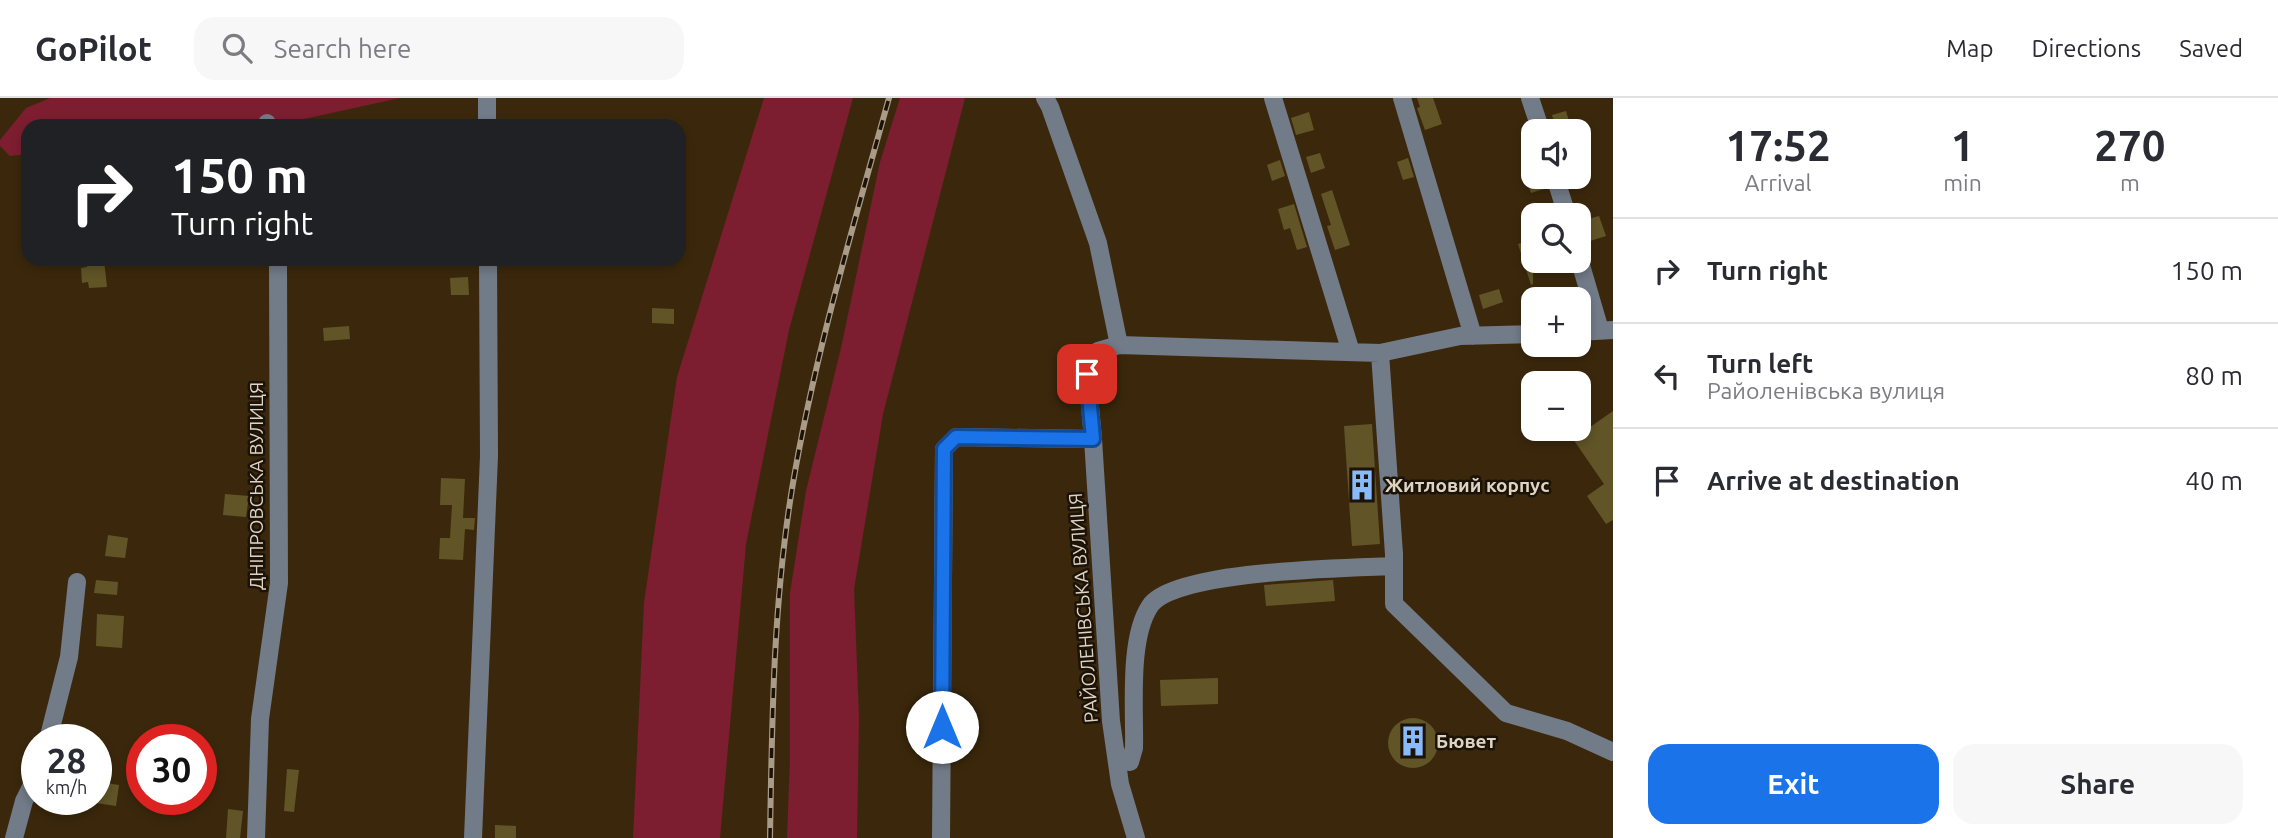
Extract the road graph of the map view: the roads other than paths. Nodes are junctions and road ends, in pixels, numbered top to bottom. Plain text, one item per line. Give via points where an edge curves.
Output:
1 (487, 98) edge
2 (1045, 98) edge
3 (1273, 98) edge
4 (1402, 98) edge
5 (1530, 98) edge
6 (487, 119) edge
7 (1537, 119) edge
8 (278, 266) edge
9 (488, 266) edge
10 (1585, 273) edge
11 (1606, 330) edge
12 (1521, 334) edge
13 (1473, 336) junction
14 (1119, 345) junction
15 (1351, 352) junction
16 (1380, 353) junction
17 (1093, 439) junction
18 (1393, 566) junction
19 (77, 582) dead end
20 (52, 724) edge
21 (1613, 752) edge
22 (1123, 762) junction
23 (21, 812) edge
24 (14, 838) edge
25 (256, 838) edge
26 (473, 838) edge
27 (941, 838) edge
28 (1136, 838) edge

1 - 6 street
2 - 14 street via 1098,243
3 - 15 street
4 - 13 street
5 - 7 street
8 - 25 street, ДНІПРОВСЬКА ВУЛИЦЯ via 279,583 260,719
9 - 26 street via 489,457
10 - 11 street
12 - 13 street
13 - 16 street
14 - 15 street
14 - 17 street, РАЙОЛЕНІВСЬКА ВУЛИЦЯ via 1098,351 1090,361
15 - 16 street
16 - 18 street
17 - 22 street, РАЙОЛЕНІВСЬКА ВУЛИЦЯ via 1111,721
17 - 27 street via 956,437 944,449
18 - 21 street via 1394,604 1506,713 1567,731
18 - 22 street via 1287,570 1164,593 1150,604 1142,624 1134,748
19 - 20 street via 69,657
22 - 28 street, РАЙОЛЕНІВСЬКА ВУЛИЦЯ via 1120,784
23 - 24 street

